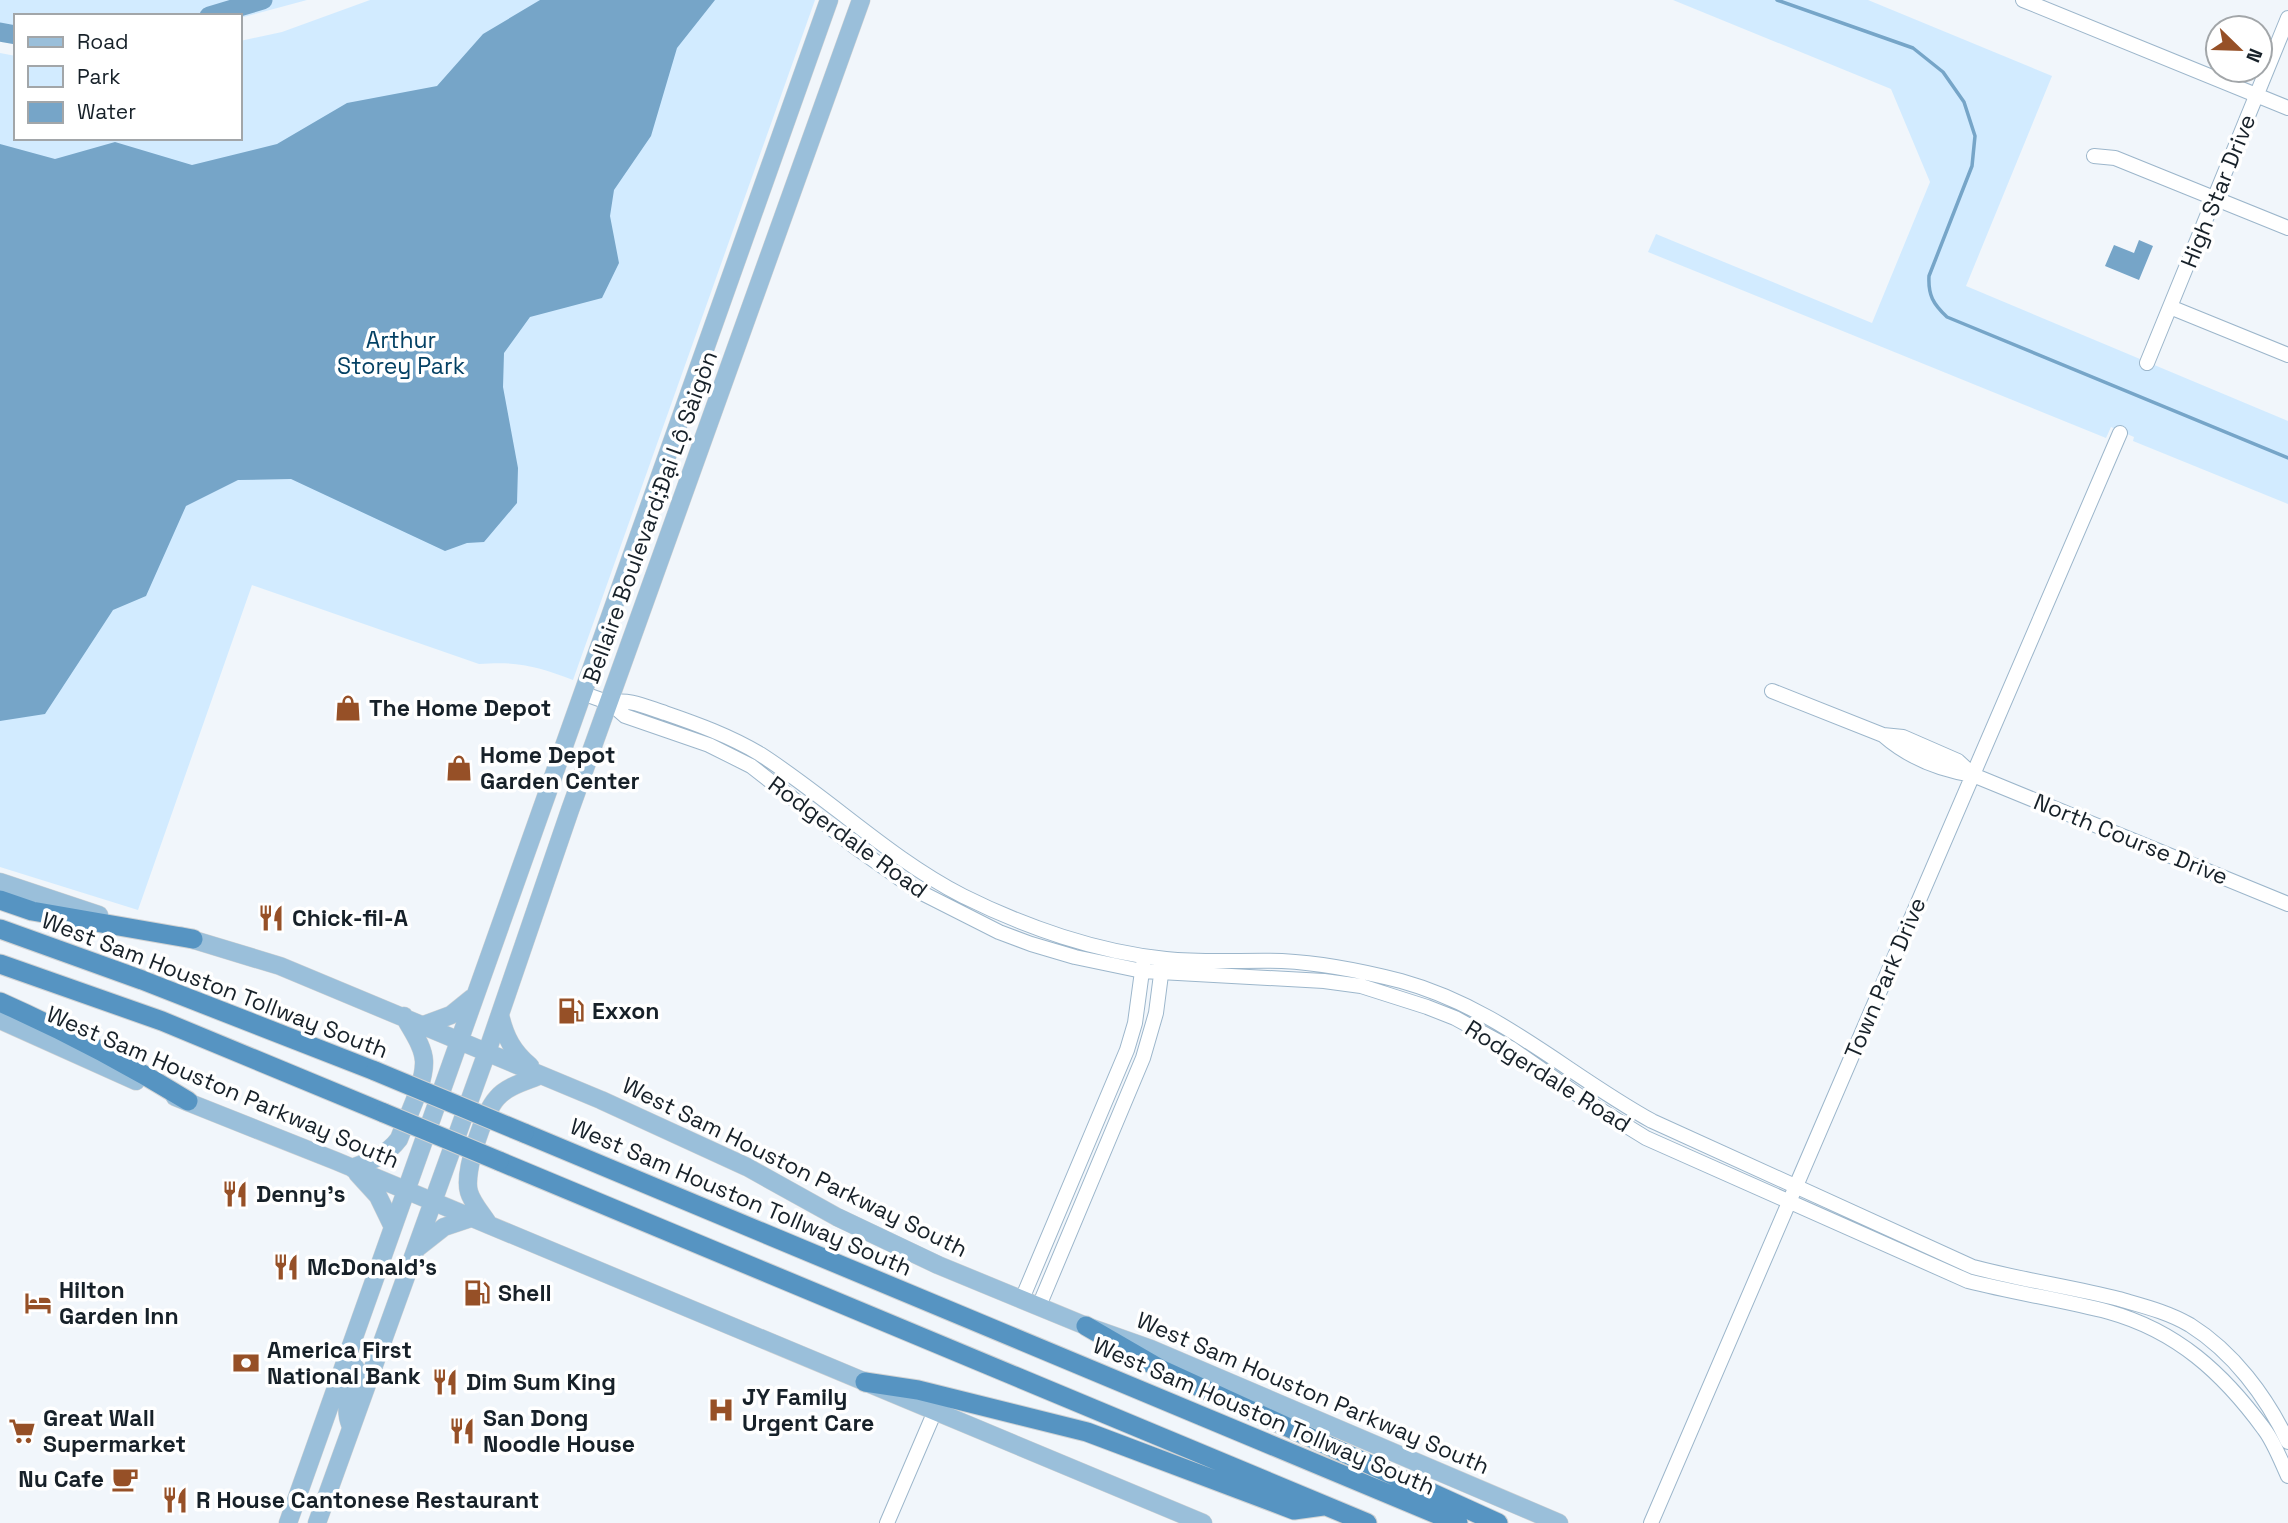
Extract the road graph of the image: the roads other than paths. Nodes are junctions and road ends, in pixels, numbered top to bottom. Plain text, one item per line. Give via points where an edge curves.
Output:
1 (829, 0) edge
2 (861, 0) edge
3 (2023, 0) edge
4 (2288, 18) edge
5 (2256, 96) junction
6 (2288, 108) edge
7 (2094, 156) dead end
8 (2215, 198) junction
9 (2288, 228) edge
10 (736, 260) junction
11 (764, 271) junction
12 (2170, 307) junction
13 (2288, 355) edge
14 (2147, 363) dead end
15 (2120, 433) dead end
16 (1772, 691) dead end
17 (582, 693) junction
18 (610, 703) junction
19 (785, 771) junction
20 (1973, 775) junction
21 (776, 784) junction
22 (925, 875) junction
23 (0, 882) edge
24 (916, 890) junction
25 (0, 900) edge
26 (2288, 904) edge
27 (0, 929) edge
28 (193, 939) junction
29 (1144, 956) junction
30 (1163, 958) junction
31 (0, 964) edge
32 (1142, 971) junction
33 (1161, 974) junction
34 (1404, 982) junction
35 (475, 996) junction
36 (1398, 997) junction
37 (0, 1002) edge
38 (1461, 1003) junction
39 (500, 1015) junction
40 (404, 1016) junction
41 (1455, 1018) junction
42 (0, 1020) edge
43 (424, 1025) junction
44 (459, 1040) junction
45 (487, 1052) junction
46 (541, 1075) junction
47 (188, 1101) junction
48 (1623, 1105) junction
49 (1615, 1118) junction
50 (1095, 1125) junction
51 (1112, 1132) junction
52 (352, 1168) junction
53 (406, 1191) junction
54 (1793, 1195) junction
55 (433, 1202) junction
56 (471, 1217) junction
57 (489, 1225) junction
58 (393, 1227) junction
59 (416, 1250) junction
60 (1030, 1303) junction
61 (1086, 1326) junction
62 (347, 1355) junction
63 (865, 1382) junction
64 (934, 1410) junction
65 (352, 1427) junction
66 (2288, 1442) edge
67 (2288, 1476) edge
68 (1325, 1505) junction
69 (288, 1523) edge
70 (317, 1523) edge
71 (887, 1523) edge
72 (1203, 1523) edge
73 (1367, 1523) edge
74 (1458, 1523) edge
75 (1499, 1523) edge
76 (1559, 1523) edge
77 (1651, 1523) edge

1 - 10 main road, Bellaire Boulevard;Đại Lộ Sàigòn
2 - 11 main road, Bellaire Boulevard;Đại Lộ Sàigòn
3 - 5 street
4 - 5 street, High Star Drive
5 - 6 street
5 - 8 street, High Star Drive
7 - 8 street via 2115,158
8 - 9 street
8 - 12 street, High Star Drive
10 - 11 main road
10 - 17 main road, Bellaire Boulevard;Đại Lộ Sàigòn
11 - 18 main road, Bellaire Boulevard;Đại Lộ Sàigòn
12 - 13 street
12 - 14 street, High Star Drive
15 - 20 street, Town Park Drive
16 - 20 street, North Course Drive via 1883,736 1903,737 1958,761
17 - 18 street, Rodgerdale Road
17 - 35 main road, Bellaire Boulevard;Đại Lộ Sàigòn
18 - 19 street, Rodgerdale Road via 624,700 694,723 741,743
18 - 21 street, Rodgerdale Road via 625,716 709,745
18 - 39 main road, Bellaire Boulevard;Đại Lộ Sàigòn
19 - 21 street
19 - 22 street, Rodgerdale Road
20 - 26 street, North Course Drive
20 - 54 street, Town Park Drive
21 - 24 street, Rodgerdale Road
22 - 24 street
22 - 29 street, Rodgerdale Road via 1038,927
23 - 28 main road, West Sam Houston Parkway South via 73,908
24 - 32 street, Rodgerdale Road via 1031,944
25 - 28 highway via 32,911
27 - 74 highway, West Sam Houston Tollway South, bridge via 375,1071
28 - 40 main road, West Sam Houston Parkway South via 280,966
29 - 30 street, Rodgerdale Road
29 - 32 street
30 - 33 street
30 - 34 street, Rodgerdale Road via 1285,961
31 - 68 highway, bridge via 162,1021
32 - 33 street, Rodgerdale Road
32 - 50 street via 1131,1037
33 - 36 street, Rodgerdale Road via 1324,981
33 - 51 street via 1148,1042
34 - 36 street
34 - 38 street, Rodgerdale Road
35 - 43 main road via 451,1015
35 - 44 main road, Bellaire Boulevard;Đại Lộ Sàigòn
36 - 41 street, Rodgerdale Road
37 - 47 highway via 62,1030
38 - 41 street
38 - 48 street, Rodgerdale Road via 1511,1028
39 - 45 main road, Bellaire Boulevard;Đại Lộ Sàigòn
39 - 46 main road via 515,1052
40 - 43 main road, West Sam Houston Parkway South
40 - 52 main road via 424,1060 421,1081 399,1139 384,1154
41 - 49 street, Rodgerdale Road via 1512,1049
42 - 47 main road, West Sam Houston Parkway South
43 - 44 main road, West Sam Houston Parkway South
44 - 45 main road, West Sam Houston Parkway South
44 - 53 main road, Bellaire Boulevard;Đại Lộ Sàigòn
45 - 46 main road, West Sam Houston Parkway South
45 - 55 main road, Bellaire Boulevard;Đại Lộ Sàigòn
46 - 57 main road via 498,1096 472,1157 469,1192
46 - 60 main road, West Sam Houston Parkway South via 721,1155 937,1265
47 - 52 main road, West Sam Houston Parkway South
48 - 49 street
48 - 54 street, Rodgerdale Road
49 - 54 street, Rodgerdale Road via 1646,1138
50 - 51 street
50 - 60 street
51 - 60 street
52 - 53 main road, West Sam Houston Parkway South
52 - 58 main road via 378,1196
53 - 55 main road, West Sam Houston Parkway South
53 - 58 main road, Bellaire Boulevard;Đại Lộ Sàigòn
54 - 66 street, Rodgerdale Road via 1973,1267 2152,1308 2189,1324 2251,1381
54 - 67 street, Rodgerdale Road via 1968,1281 2110,1313 2175,1339 2213,1371 2266,1430
54 - 77 street, Town Park Drive
55 - 56 main road, West Sam Houston Parkway South
55 - 59 main road, Bellaire Boulevard;Đại Lộ Sàigòn
56 - 57 main road, West Sam Houston Parkway South
56 - 59 main road via 444,1227
57 - 63 main road, West Sam Houston Parkway South
58 - 62 main road, Bellaire Boulevard;Đại Lộ Sàigòn
59 - 65 main road, Bellaire Boulevard;Đại Lộ Sàigòn
60 - 61 main road, West Sam Houston Parkway South
61 - 75 highway via 1162,1370
61 - 76 main road, West Sam Houston Parkway South via 1151,1349
62 - 65 main road via 356,1369 347,1415
62 - 69 main road, Bellaire Boulevard;Đại Lộ Sàigòn
63 - 64 main road, West Sam Houston Parkway South
63 - 68 highway via 918,1390 1087,1432 1294,1510
64 - 71 street
64 - 72 main road, West Sam Houston Parkway South
65 - 70 main road, Bellaire Boulevard;Đại Lộ Sàigòn
68 - 73 highway

